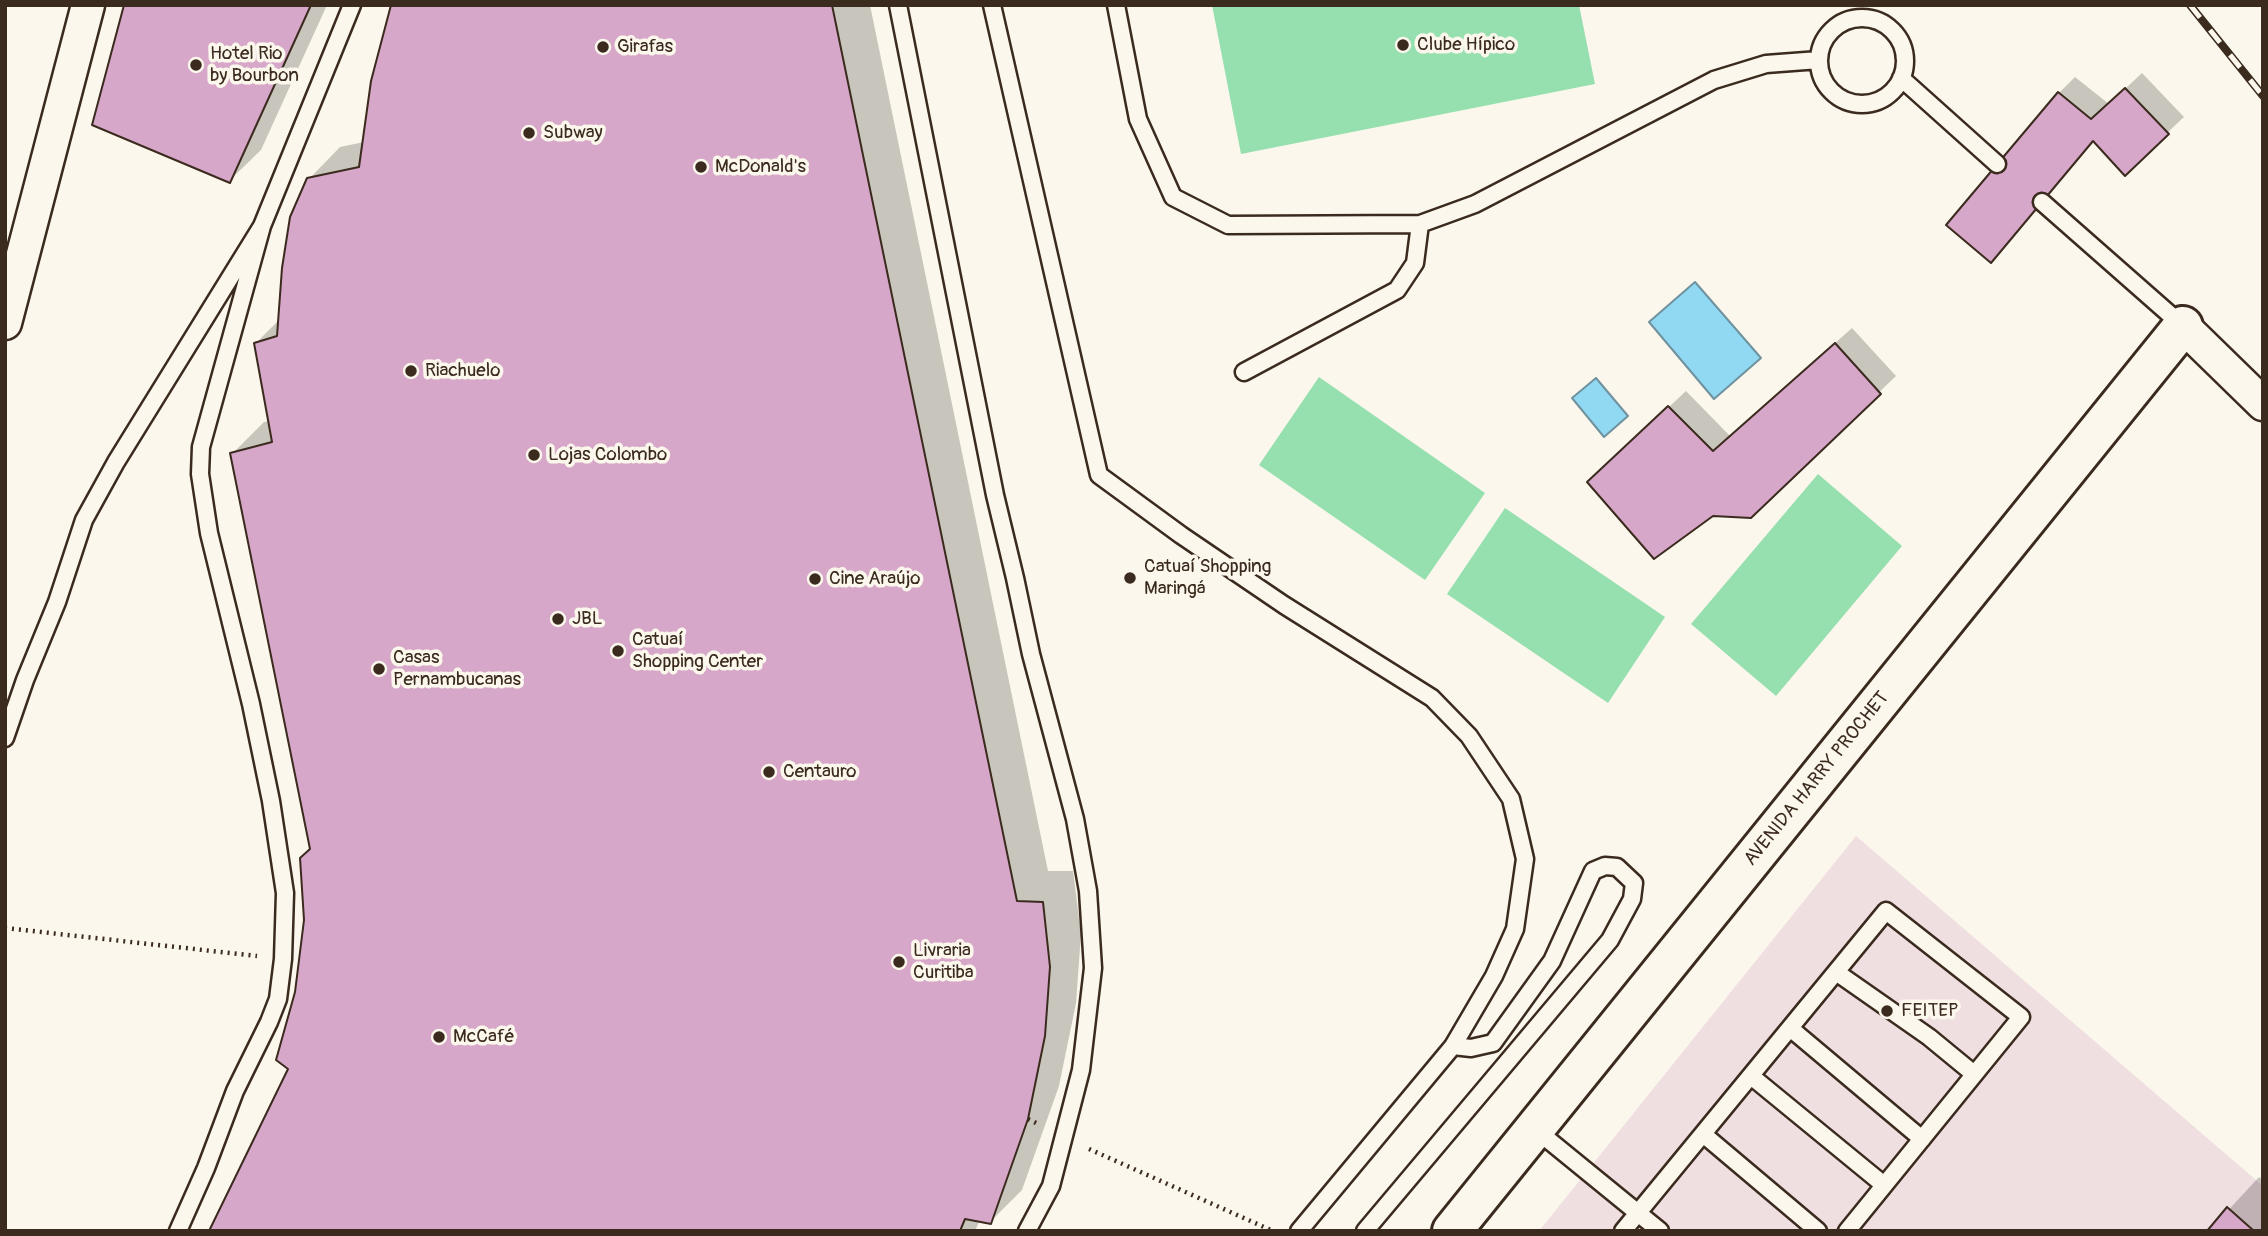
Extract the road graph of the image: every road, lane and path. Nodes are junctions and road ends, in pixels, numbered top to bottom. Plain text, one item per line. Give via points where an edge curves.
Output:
1 (88, 5) edge
2 (352, 5) edge
3 (898, 5) edge
4 (992, 5) edge
5 (1116, 5) edge
6 (1819, 60) junction
7 (1901, 78) junction
8 (1997, 164) dead end
9 (2042, 202) dead end
10 (1420, 224) junction
11 (262, 226) junction
12 (5, 323) edge
13 (2183, 326) junction
14 (1244, 372) dead end
15 (2263, 404) edge
16 (5, 738) edge
17 (5, 928) edge
18 (283, 959) junction
19 (1836, 972) junction
20 (1790, 1028) junction
21 (1453, 1046) junction
22 (1974, 1074) junction
23 (1751, 1076) junction
24 (1028, 1119) dead end
25 (1535, 1129) junction
26 (1703, 1134) junction
27 (1063, 1138) junction
28 (1922, 1139) junction
29 (1884, 1185) junction
30 (1638, 1213) junction
31 (178, 1231) edge
32 (1027, 1231) edge
33 (1273, 1231) edge
34 (1299, 1231) edge
35 (1364, 1231) edge
36 (1452, 1231) edge
37 (1623, 1231) edge
38 (1660, 1231) edge
39 (1818, 1231) edge
40 (1847, 1231) edge

1 - 12 street
2 - 11 lane
3 - 27 lane via 995,495 1075,819 1088,891 1093,968 1081,1070
4 - 21 lane via 1099,475 1284,605 1432,698 1469,736 1511,799 1525,859 1515,929
5 - 10 lane via 1138,120 1173,197 1228,225
6 - 7 lane via 1831,92 1853,103 1877,102 1892,92
6 - 7 lane via 1822,44 1832,30 1863,18 1893,31 1905,62
6 - 10 lane via 1766,64 1714,80 1475,204
7 - 8 lane
9 - 13 lane
10 - 14 lane via 1415,263 1397,290
11 - 16 lane via 84,520
11 - 18 lane via 201,447 200,474 209,533 271,801 285,893
13 - 15 street
13 - 25 street, AVENIDA HARRY PROCHET
17 - 18 path
18 - 31 lane via 278,999
19 - 20 lane
19 - 22 lane
19 - 22 lane via 1886,911 2021,1017
20 - 23 lane
20 - 28 lane
21 - 34 lane
21 - 35 lane via 1493,1043 1552,961 1593,871 1617,867 1634,883 1632,899 1610,940
22 - 28 lane
23 - 26 lane
23 - 29 lane
24 - 27 path
25 - 30 lane
25 - 36 street, AVENIDA HARRY PROCHET
26 - 30 lane
26 - 39 lane
27 - 32 lane via 1051,1186
27 - 33 path
28 - 29 lane
29 - 40 lane
30 - 37 lane
30 - 38 lane

